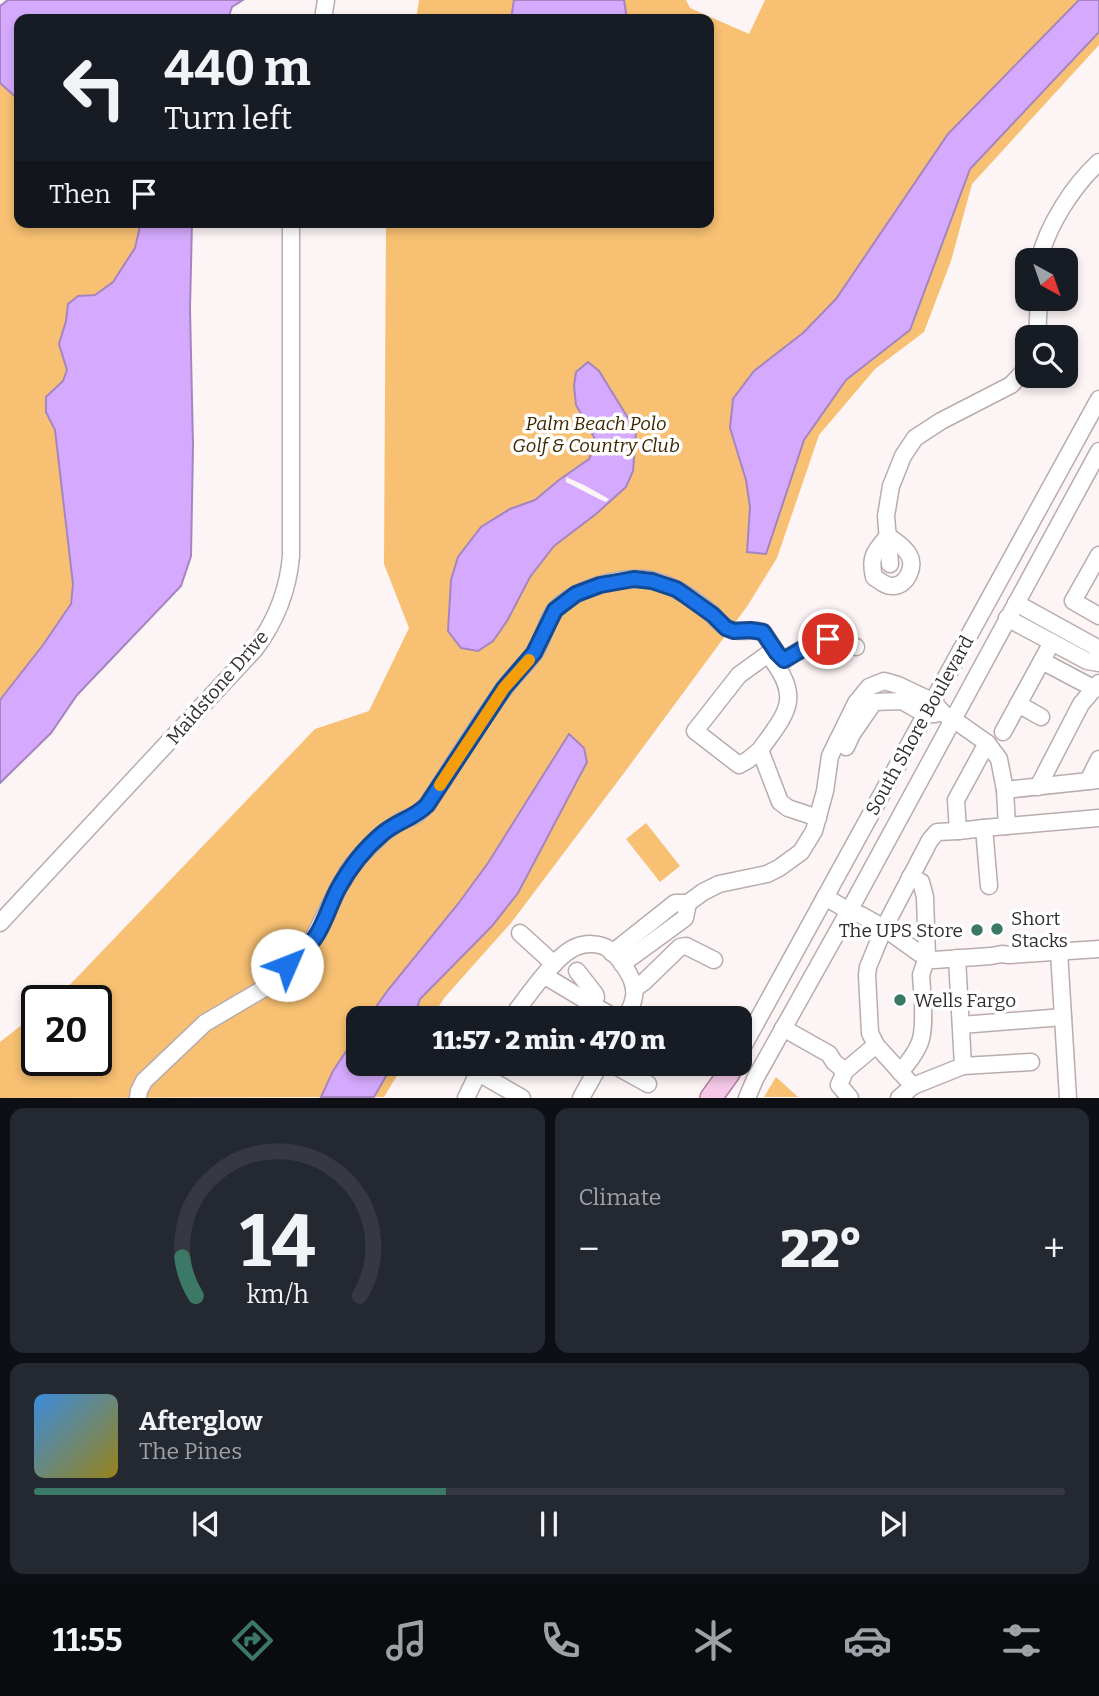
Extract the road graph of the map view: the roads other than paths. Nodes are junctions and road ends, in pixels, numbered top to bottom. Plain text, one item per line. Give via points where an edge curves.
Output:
1 (1099, 162) edge
2 (291, 228) edge
3 (1042, 248) edge
4 (1015, 381) edge
5 (1098, 405) edge
6 (1099, 452) edge
7 (1099, 555) edge
8 (890, 564) dead end
9 (1016, 603) junction
10 (1099, 616) edge
11 (1007, 618) junction
12 (1052, 642) junction
13 (856, 647) dead end
14 (1099, 652) edge
15 (1042, 661) junction
16 (780, 662) junction
17 (1099, 663) edge
18 (1097, 686) edge
19 (1018, 704) junction
20 (929, 708) junction
21 (949, 717) junction
22 (1054, 723) junction
23 (1003, 732) dead end
24 (987, 743) junction
25 (760, 750) junction
26 (1099, 759) edge
27 (1093, 781) edge
28 (1038, 787) junction
29 (1005, 790) junction
30 (818, 818) junction
31 (1099, 818) edge
32 (1007, 826) junction
33 (984, 828) junction
34 (958, 831) junction
35 (910, 877) junction
36 (989, 886) dead end
37 (825, 897) junction
38 (849, 911) junction
39 (0, 923) edge
40 (884, 928) junction
41 (520, 933) dead end
42 (1099, 949) edge
43 (1059, 952) junction
44 (927, 957) junction
45 (617, 958) junction
46 (957, 958) junction
47 (714, 960) dead end
48 (549, 970) junction
49 (577, 971) dead end
50 (634, 989) junction
51 (592, 1005) joint
52 (521, 1006) edge
53 (631, 1006) edge
54 (1063, 1017) junction
55 (961, 1025) junction
56 (752, 1030) edge
57 (781, 1032) junction
58 (876, 1045) junction
59 (1031, 1062) dead end
60 (840, 1066) junction
61 (963, 1066) junction
62 (900, 1072) junction
63 (476, 1076) edge
64 (492, 1076) edge
65 (593, 1076) edge
66 (634, 1076) edge
67 (725, 1076) edge
68 (727, 1076) edge
69 (648, 1084) dead end
70 (913, 1086) junction
71 (138, 1097) edge
72 (466, 1097) edge
73 (522, 1097) edge
74 (581, 1097) edge
75 (710, 1097) edge
76 (718, 1097) edge
77 (747, 1097) edge
78 (850, 1097) edge
79 (899, 1097) edge
80 (1068, 1097) edge

1 - 3 street via 1066,200
2 - 39 street, Maidstone Drive via 291,556 276,617 255,649
4 - 8 street via 915,438 891,486 886,516
5 - 20 street, South Shore Boulevard
6 - 9 street, South Shore Boulevard
7 - 10 street via 1073,601
9 - 11 street, South Shore Boulevard
9 - 14 street
11 - 12 street
11 - 21 street, South Shore Boulevard
12 - 15 street
12 - 17 street
13 - 16 street via 828,639
15 - 18 street
15 - 19 street
16 - 25 street via 790,695 785,716
16 - 25 street via 768,654 739,675 695,731 739,765
16 - 71 street via 763,632 726,628 685,595 660,583 634,579 576,594 555,610 534,653 504,688 427,805 382,834 350,868 313,939 293,954 268,986 199,1028 144,1081
18 - 22 street
19 - 22 street
19 - 23 street
20 - 21 street
20 - 30 street via 902,701 874,702 827,776
20 - 37 street, South Shore Boulevard
21 - 24 street
21 - 38 street, South Shore Boulevard
22 - 28 street
24 - 29 street via 999,759
24 - 34 street via 956,800
25 - 30 street via 780,802
26 - 27 street
27 - 28 street
28 - 29 street
29 - 32 street
30 - 45 street via 801,852 767,874 719,884 688,902 685,918
31 - 32 street
32 - 33 street
33 - 34 street
33 - 36 street
34 - 35 street via 937,832
35 - 40 street
35 - 44 street via 921,882 925,897
37 - 38 street
37 - 56 street, South Shore Boulevard
38 - 40 street via 857,924 874,932
38 - 57 street, South Shore Boulevard
40 - 44 street
40 - 58 street via 867,975 870,1033
41 - 48 street
42 - 43 street
43 - 46 street
43 - 54 street
44 - 46 street
44 - 62 street via 921,975 924,1028 913,1058
45 - 48 street via 607,948 587,944 568,951
45 - 50 street
46 - 55 street
47 - 50 street via 680,947
48 - 51 street
48 - 52 street
49 - 51 street via 596,994
50 - 53 street
54 - 55 street
54 - 80 street
55 - 61 street
57 - 60 street via 826,1062
57 - 77 street, South Shore Boulevard
58 - 60 street
58 - 62 street
59 - 61 street
60 - 78 street via 839,1084
61 - 70 street
62 - 70 street
63 - 72 street
64 - 73 street
65 - 74 street
66 - 69 street
67 - 75 main road
68 - 76 street
70 - 79 street

